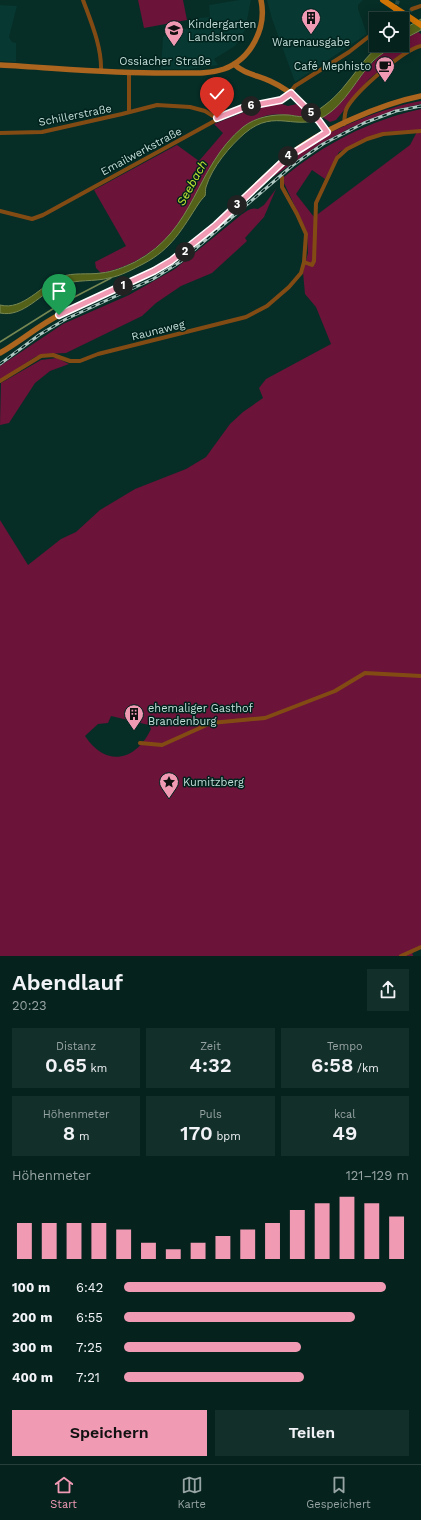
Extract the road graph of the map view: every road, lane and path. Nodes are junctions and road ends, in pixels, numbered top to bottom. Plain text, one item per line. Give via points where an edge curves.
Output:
1 (83, 0) edge
2 (261, 0) edge
3 (383, 0) edge
4 (421, 6) edge
5 (412, 9) tunnel mouth
6 (421, 25) edge
7 (369, 36) edge
8 (421, 46) edge
9 (234, 64) junction
10 (0, 65) edge
11 (101, 71) junction
12 (129, 72) junction
13 (291, 93) junction
14 (421, 96) edge
15 (129, 112) junction
16 (218, 119) junction
17 (344, 124) junction
18 (421, 131) edge
19 (327, 132) junction
20 (0, 133) edge
21 (282, 177) dead end
22 (0, 211) edge
23 (304, 262) junction
24 (0, 353) edge
25 (0, 381) edge
26 (421, 676) edge
27 (140, 743) dead end
28 (421, 947) edge
29 (401, 956) edge

1 - 11 street via 94,30
2 - 9 street via 263,14 258,35 250,50
3 - 6 main road, bridge
4 - 5 street
7 - 13 street, Emailwerkstraße via 295,86
8 - 17 street via 403,55 376,76 348,105
9 - 12 street, Ossiacher Straße via 210,72
9 - 13 street via 245,73 268,80
10 - 11 street, Ossiacher Straße
11 - 12 street, Ossiacher Straße
12 - 15 street, Schillerstraße
13 - 16 street, Emailwerkstraße via 285,99 245,107
13 - 19 street
14 - 17 street via 402,100
15 - 16 street, Schillerstraße via 157,104 190,107 205,111
15 - 20 street, Schillerstraße via 42,132
16 - 22 street, Emailwerkstraße via 43,215 32,218
17 - 19 street
18 - 23 street, Raunaweg via 383,134 367,139 347,149 337,158 316,203 314,261 309,265
19 - 24 street via 289,156 216,225 171,261 46,322
21 - 23 street, Raunaweg via 282,187 306,234
23 - 25 street, Raunaweg via 300,273 289,287 267,306 246,317 98,354 80,361 70,361 53,355 41,356
26 - 27 street via 365,673 335,691 265,718 211,723 162,745
28 - 29 street

